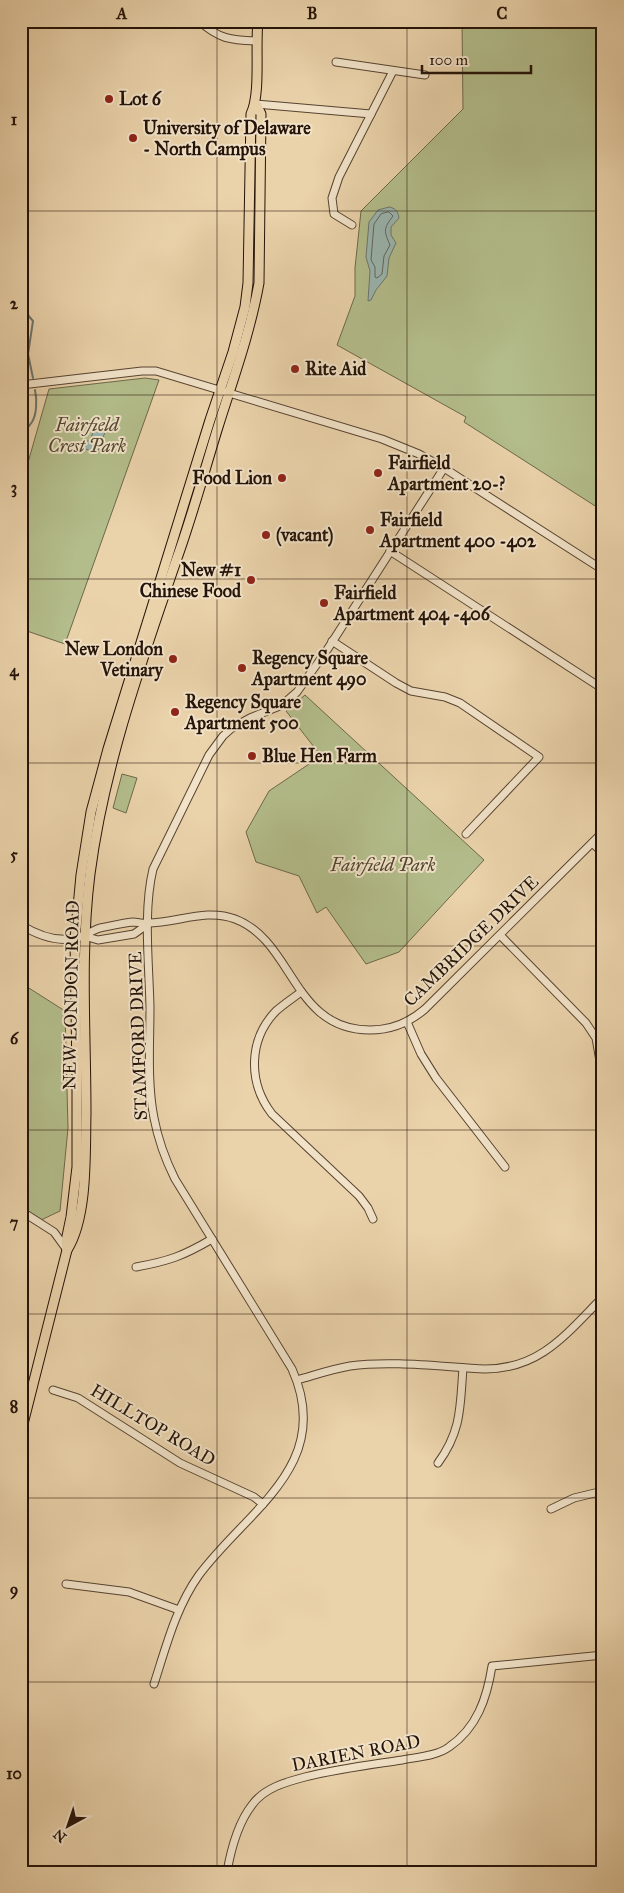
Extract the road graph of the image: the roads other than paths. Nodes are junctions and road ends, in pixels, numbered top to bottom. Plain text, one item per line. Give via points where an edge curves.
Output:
1 (199, 21) edge
2 (258, 21) edge
3 (256, 41) junction
4 (336, 62) dead end
5 (393, 71) junction
6 (425, 75) dead end
7 (256, 104) junction
8 (371, 114) junction
9 (352, 225) dead end
10 (21, 384) edge
11 (220, 390) junction
12 (230, 393) junction
13 (444, 468) junction
14 (390, 551) junction
15 (603, 570) edge
16 (332, 641) junction
17 (603, 689) edge
18 (603, 832) edge
19 (466, 834) dead end
20 (592, 843) junction
21 (603, 853) edge
22 (149, 924) junction
23 (21, 925) edge
24 (500, 935) junction
25 (84, 936) junction
26 (74, 938) junction
27 (301, 992) junction
28 (407, 1022) junction
29 (603, 1079) edge
30 (505, 1167) dead end
31 (21, 1211) edge
32 (372, 1219) dead end
33 (212, 1239) junction
34 (68, 1250) junction
35 (136, 1267) dead end
36 (603, 1297) edge
37 (463, 1368) junction
38 (297, 1380) junction
39 (21, 1384) edge
40 (33, 1387) junction
41 (53, 1390) dead end
42 (21, 1432) edge
43 (438, 1463) dead end
44 (603, 1491) edge
45 (263, 1504) junction
46 (551, 1509) dead end
47 (66, 1584) dead end
48 (179, 1610) junction
49 (603, 1655) edge
50 (154, 1684) dead end
51 (226, 1872) edge

1 - 3 street via 224,38
2 - 3 main road, NEW LONDON ROAD
3 - 7 main road, NEW LONDON ROAD
4 - 5 street
5 - 6 street
5 - 8 street
7 - 8 street
7 - 11 main road, NEW LONDON ROAD via 251,114 245,307
7 - 12 main road, NEW LONDON ROAD via 262,114 259,283
8 - 9 street via 332,198 334,214
10 - 11 street via 148,370
11 - 12 street
11 - 26 main road, NEW LONDON ROAD via 95,796
12 - 13 street via 396,444
12 - 25 main road, NEW LONDON ROAD via 116,746 93,855
13 - 14 street, STAMFORD DRIVE
13 - 15 street
14 - 16 street, STAMFORD DRIVE
14 - 17 street
16 - 19 street via 411,692 436,695 460,703 539,757
16 - 22 street, STAMFORD DRIVE via 297,692 282,705 232,728 209,755 153,869
18 - 20 street, CAMBRIDGE DRIVE
20 - 21 street
20 - 24 street, CAMBRIDGE DRIVE
22 - 25 street, CAMBRIDGE DRIVE via 132,922 97,929
22 - 25 street, CAMBRIDGE DRIVE via 134,934 98,940
22 - 27 street, CAMBRIDGE DRIVE via 208,915 235,919 258,933
22 - 33 street, STAMFORD DRIVE via 154,1116 168,1165
23 - 26 street, CAMBRIDGE DRIVE via 41,936
24 - 28 street, CAMBRIDGE DRIVE via 434,1001
24 - 29 street via 586,1022 596,1038
25 - 26 street, CAMBRIDGE DRIVE
25 - 34 main road, NEW LONDON ROAD via 85,1165 75,1238
26 - 34 main road, NEW LONDON ROAD via 77,1167 66,1241
27 - 28 street, CAMBRIDGE DRIVE via 318,1011 345,1026 376,1030
27 - 32 street via 277,1011 261,1034 254,1062 258,1089 272,1114 360,1196
28 - 30 street via 436,1078
31 - 34 street via 54,1232
33 - 35 street via 168,1261
33 - 38 street, STAMFORD DRIVE
34 - 40 main road, NEW LONDON ROAD
36 - 37 street via 558,1342 536,1358 497,1369
37 - 38 street via 363,1365
37 - 43 street via 458,1424
38 - 45 street, STAMFORD DRIVE via 303,1418 298,1451 283,1480
39 - 40 street
40 - 42 main road, NEW LONDON ROAD
41 - 45 street, HILLTOP ROAD via 78,1398 180,1462
44 - 46 street via 574,1498
45 - 48 street, STAMFORD DRIVE via 199,1575
47 - 48 street via 129,1592
48 - 50 street, STAMFORD DRIVE
49 - 51 street, DARIEN ROAD via 492,1666 482,1709 474,1722 448,1748 428,1756 313,1775 270,1789 252,1804 230,1851

